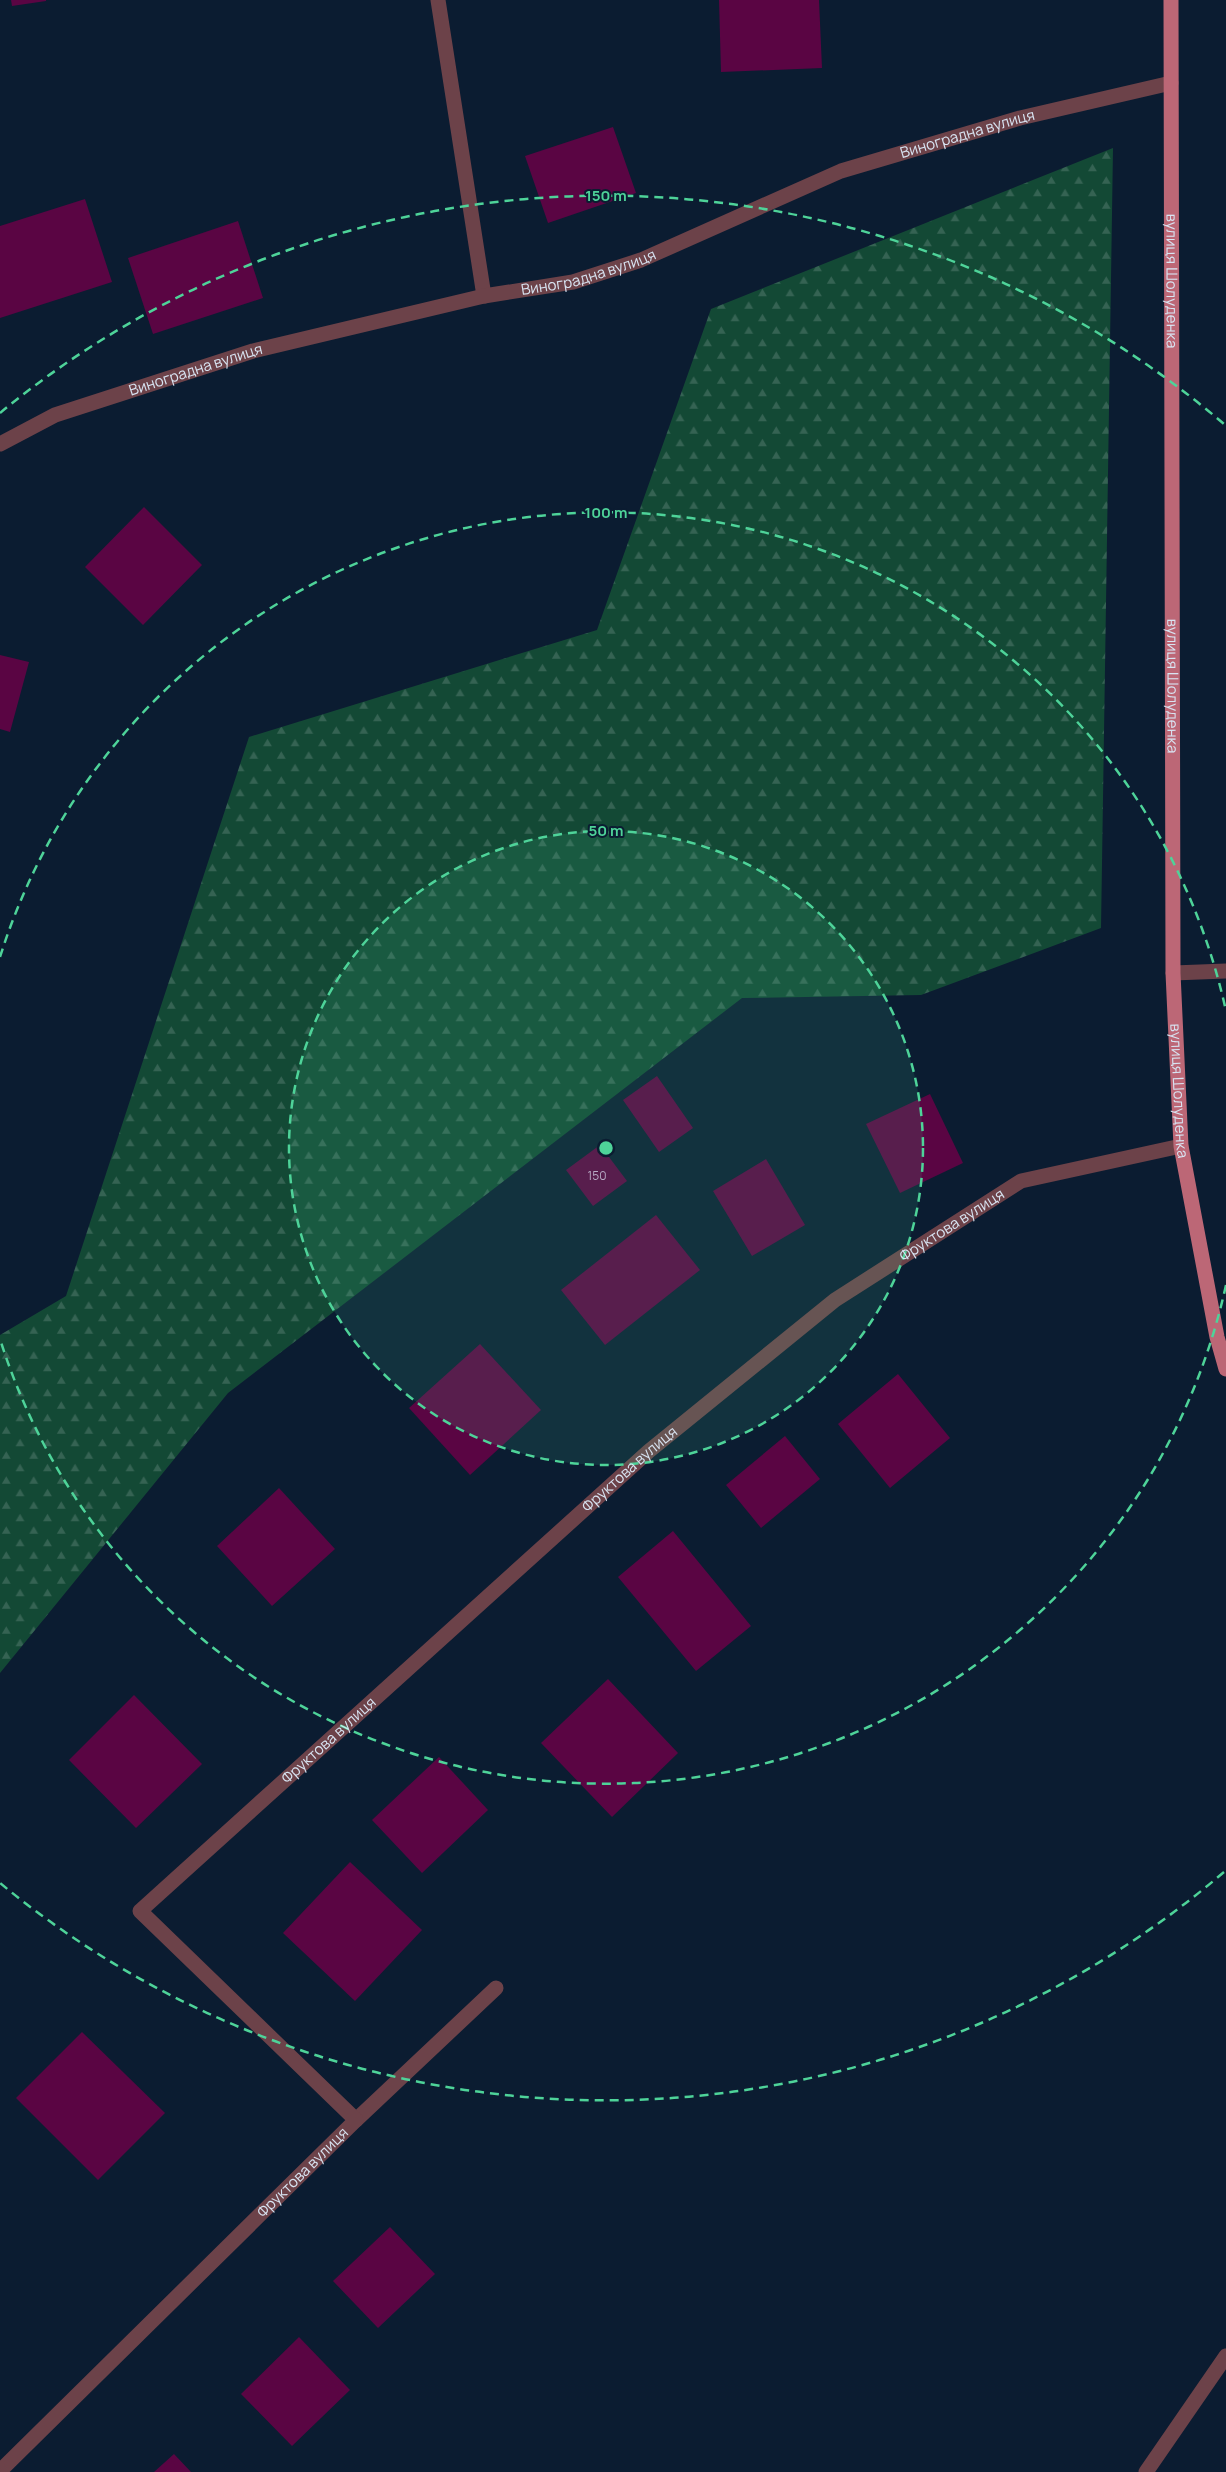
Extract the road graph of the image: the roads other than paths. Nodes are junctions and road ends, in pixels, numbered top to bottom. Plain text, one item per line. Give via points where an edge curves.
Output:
1 (438, 0) edge
2 (1171, 0) edge
3 (1171, 83) junction
4 (484, 296) junction
5 (0, 444) edge
6 (1173, 972) junction
7 (1226, 972) edge
8 (1181, 1146) junction
9 (1226, 1369) edge
10 (496, 1988) dead end
11 (356, 2120) junction
12 (1226, 2356) edge
13 (0, 2471) edge
14 (1146, 2472) edge

1 - 4 street
2 - 3 main road, вулиця Шолуденка
3 - 4 street, Виноградна вулиця via 1020,118 841,171 641,260 573,282
3 - 6 main road, вулиця Шолуденка
4 - 5 street, Виноградна вулиця via 253,351 55,414
6 - 7 street
6 - 8 main road, вулиця Шолуденка
8 - 9 main road, вулиця Шолуденка
8 - 11 street, Фруктова вулиця via 1021,1181 835,1300 648,1451 140,1911
10 - 11 street
11 - 13 street, Фруктова вулиця
12 - 14 street

